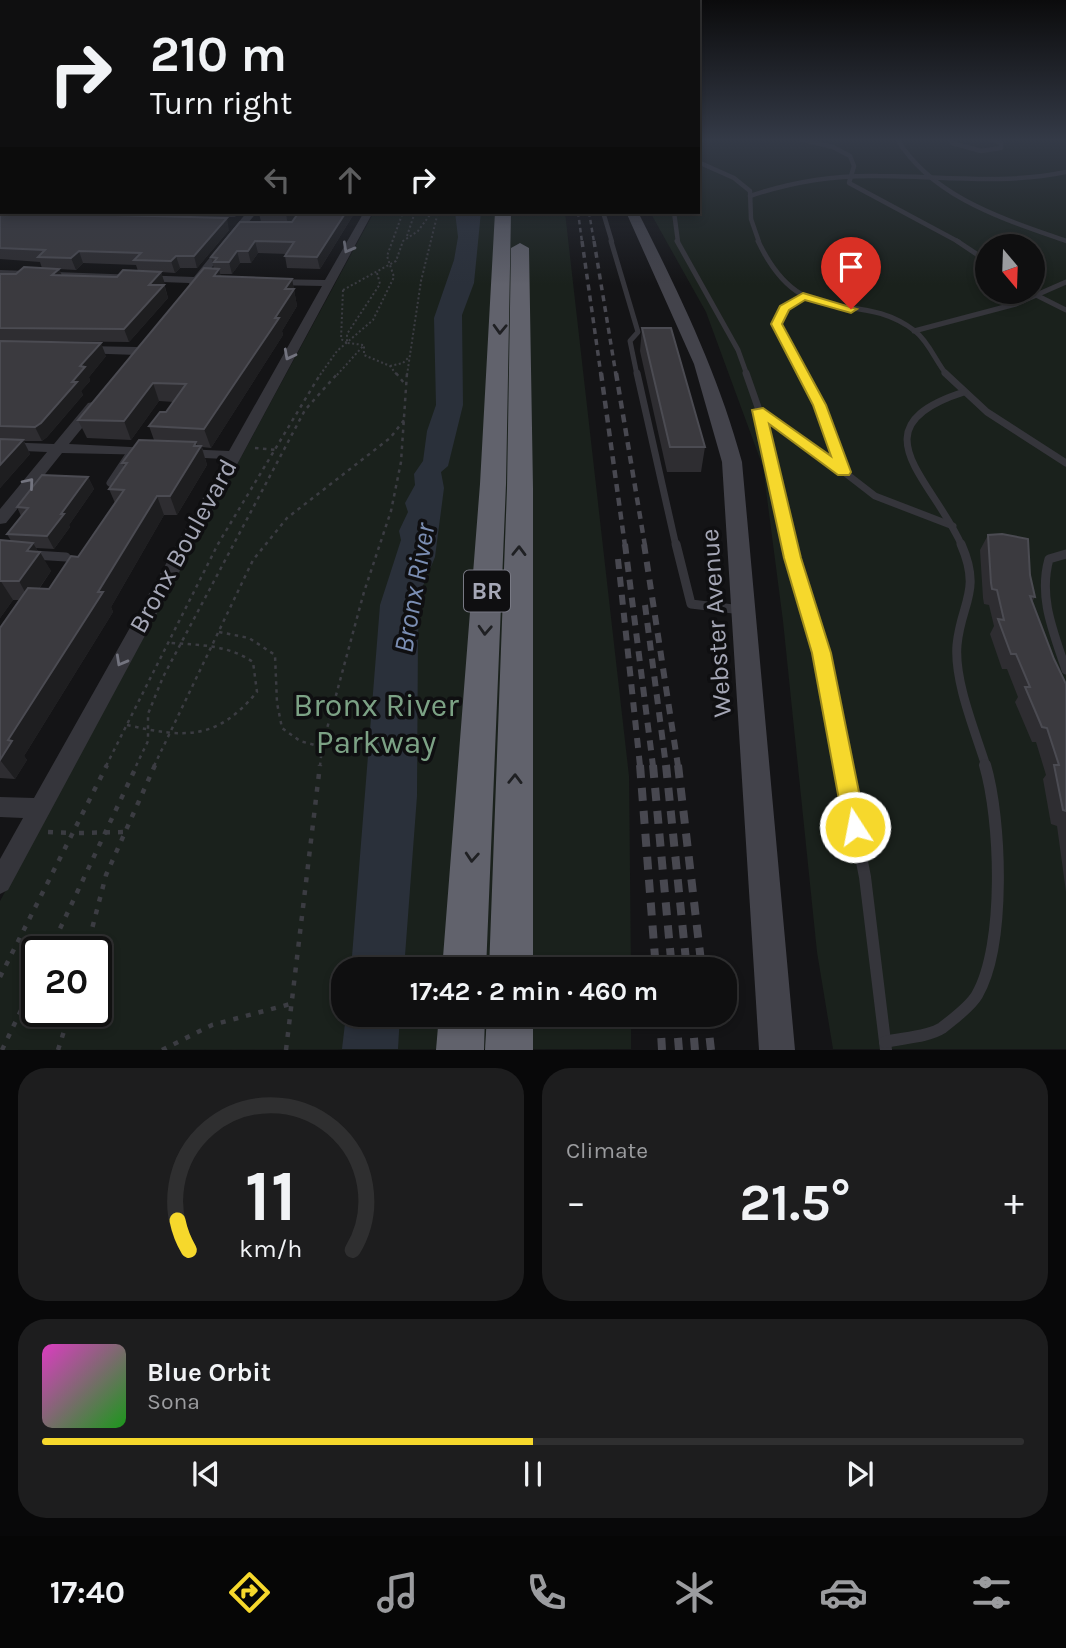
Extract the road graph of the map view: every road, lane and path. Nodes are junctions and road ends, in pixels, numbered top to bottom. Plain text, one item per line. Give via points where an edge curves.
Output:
1 (747, 188) edge
2 (777, 188) edge
3 (859, 188) edge
4 (948, 188) edge
5 (750, 196) junction
6 (250, 214) edge
7 (367, 214) edge
8 (402, 214) edge
9 (414, 214) edge
10 (431, 214) edge
11 (438, 214) edge
12 (503, 214) edge
13 (519, 214) edge
14 (604, 214) edge
15 (633, 214) edge
16 (674, 214) edge
17 (407, 236) junction
18 (1066, 241) edge
19 (975, 253) edge
20 (391, 266) junction
21 (0, 273) edge
22 (377, 273) junction
23 (197, 279) junction
24 (210, 280) edge
25 (265, 282) edge
26 (1066, 282) edge
27 (325, 289) junction
28 (188, 290) edge
29 (343, 290) junction
30 (1045, 292) edge
31 (803, 297) junction
32 (1045, 301) edge
33 (1011, 304) edge
34 (1066, 310) edge
35 (914, 331) junction
36 (347, 343) junction
37 (364, 345) junction
38 (69, 349) edge
39 (410, 356) junction
40 (129, 362) edge
41 (390, 366) junction
42 (405, 386) junction
43 (964, 392) junction
44 (102, 394) edge
45 (759, 410) junction
46 (405, 419) junction
47 (0, 446) edge
48 (58, 448) junction
49 (132, 451) junction
50 (280, 451) junction
51 (233, 455) junction
52 (1066, 463) edge
53 (844, 472) junction
54 (340, 477) junction
55 (346, 480) dead end
56 (110, 483) edge
57 (0, 519) edge
58 (953, 526) junction
59 (1066, 554) edge
60 (26, 555) edge
61 (66, 556) dead end
62 (743, 610) junction
63 (219, 632) junction
64 (171, 643) junction
65 (179, 643) junction
66 (212, 645) junction
67 (1066, 670) edge
68 (127, 725) junction
69 (148, 730) junction
70 (169, 736) junction
71 (322, 747) junction
72 (0, 807) edge
73 (40, 808) junction
74 (106, 832) junction
75 (125, 832) junction
76 (64, 833) dead end
77 (71, 833) junction
78 (79, 833) dead end
79 (0, 882) edge
80 (57, 936) edge
81 (90, 936) edge
82 (465, 957) edge
83 (511, 957) edge
84 (0, 977) edge
85 (293, 1003) junction
86 (21, 1010) edge
87 (65, 1027) edge
88 (461, 1027) edge
89 (510, 1027) edge
90 (885, 1046) edge
91 (2, 1049) edge
92 (58, 1049) edge
93 (162, 1049) edge
94 (286, 1049) edge
95 (460, 1049) edge
96 (509, 1049) edge
97 (777, 1049) edge

1 - 5 lane
2 - 5 lane
3 - 19 lane
4 - 18 lane
5 - 31 lane via 750,216 762,250
6 - 23 street
7 -> 27 street, Bronx Boulevard
8 - 20 path via 387,256
9 - 17 path
10 - 17 path via 418,231
11 - 39 path
12 -> 82 highway, BR via 494,471
83 -> 13 highway, BR via 520,488
14 - 62 lane via 638,332 630,341 691,604
15 - 62 main road, Webster Avenue via 684,314 725,431 733,470
16 - 45 lane via 675,237 738,350
17 - 20 path via 400,258
20 - 22 path
20 - 36 path via 394,277 373,320
21 - 23 street
22 - 29 path
22 - 36 path via 380,284 347,334
23 - 24 street
23 - 28 street
25 - 27 street
26 - 30 lane
27 - 29 path via 328,299
27 -> 51 street, Bronx Boulevard
29 - 36 path via 344,314 338,336
31 - 35 lane
31 - 53 lane via 784,309 777,324 820,405
32 - 34 lane
33 - 35 lane
35 - 43 lane
36 - 37 path
36 - 50 path via 310,389
37 - 41 path via 364,355
37 - 50 path via 305,410
38 - 40 street via 142,346
39 - 41 path
39 - 42 path
41 - 42 path
42 - 46 path
43 - 52 lane
43 - 58 lane via 916,414 905,433 906,449
44 - 48 street
45 - 53 lane
45 - 90 lane via 792,558 824,666 864,877
46 - 54 path via 390,438
46 - 71 path via 391,511
47 - 48 street
48 - 49 street
57 -> 48 street
49 - 51 street
49 - 56 lane
50 - 64 path via 218,544
50 - 65 path
51 -> 73 street, Bronx Boulevard
53 - 58 lane via 874,496
54 - 55 path
54 - 63 path via 287,518 262,550
58 - 90 lane via 969,563 970,598 957,645 963,690 994,795 997,885 992,957 976,997 939,1030
59 - 67 lane via 1049,559 1042,578 1046,609
60 - 61 lane
62 - 97 main road, Webster Avenue
63 - 66 path
63 - 71 path via 240,634 275,655 282,728 300,741
64 - 65 path
64 - 68 path
65 - 66 path
65 - 69 path via 148,714
66 - 70 path
66 - 70 path via 229,647 253,662 257,692 229,723 192,735
68 - 69 path
68 - 77 path
69 - 70 path
69 - 74 path via 148,741
70 - 75 path
71 - 85 path
72 - 73 street
73 - 79 street, Bronx Boulevard
74 - 75 path
74 - 78 path
74 - 80 path
75 - 81 path
76 - 77 path
77 - 84 path
85 - 93 path via 212,1026
85 - 94 path
86 - 91 path
87 - 92 path
88 - 95 highway
89 - 96 highway

